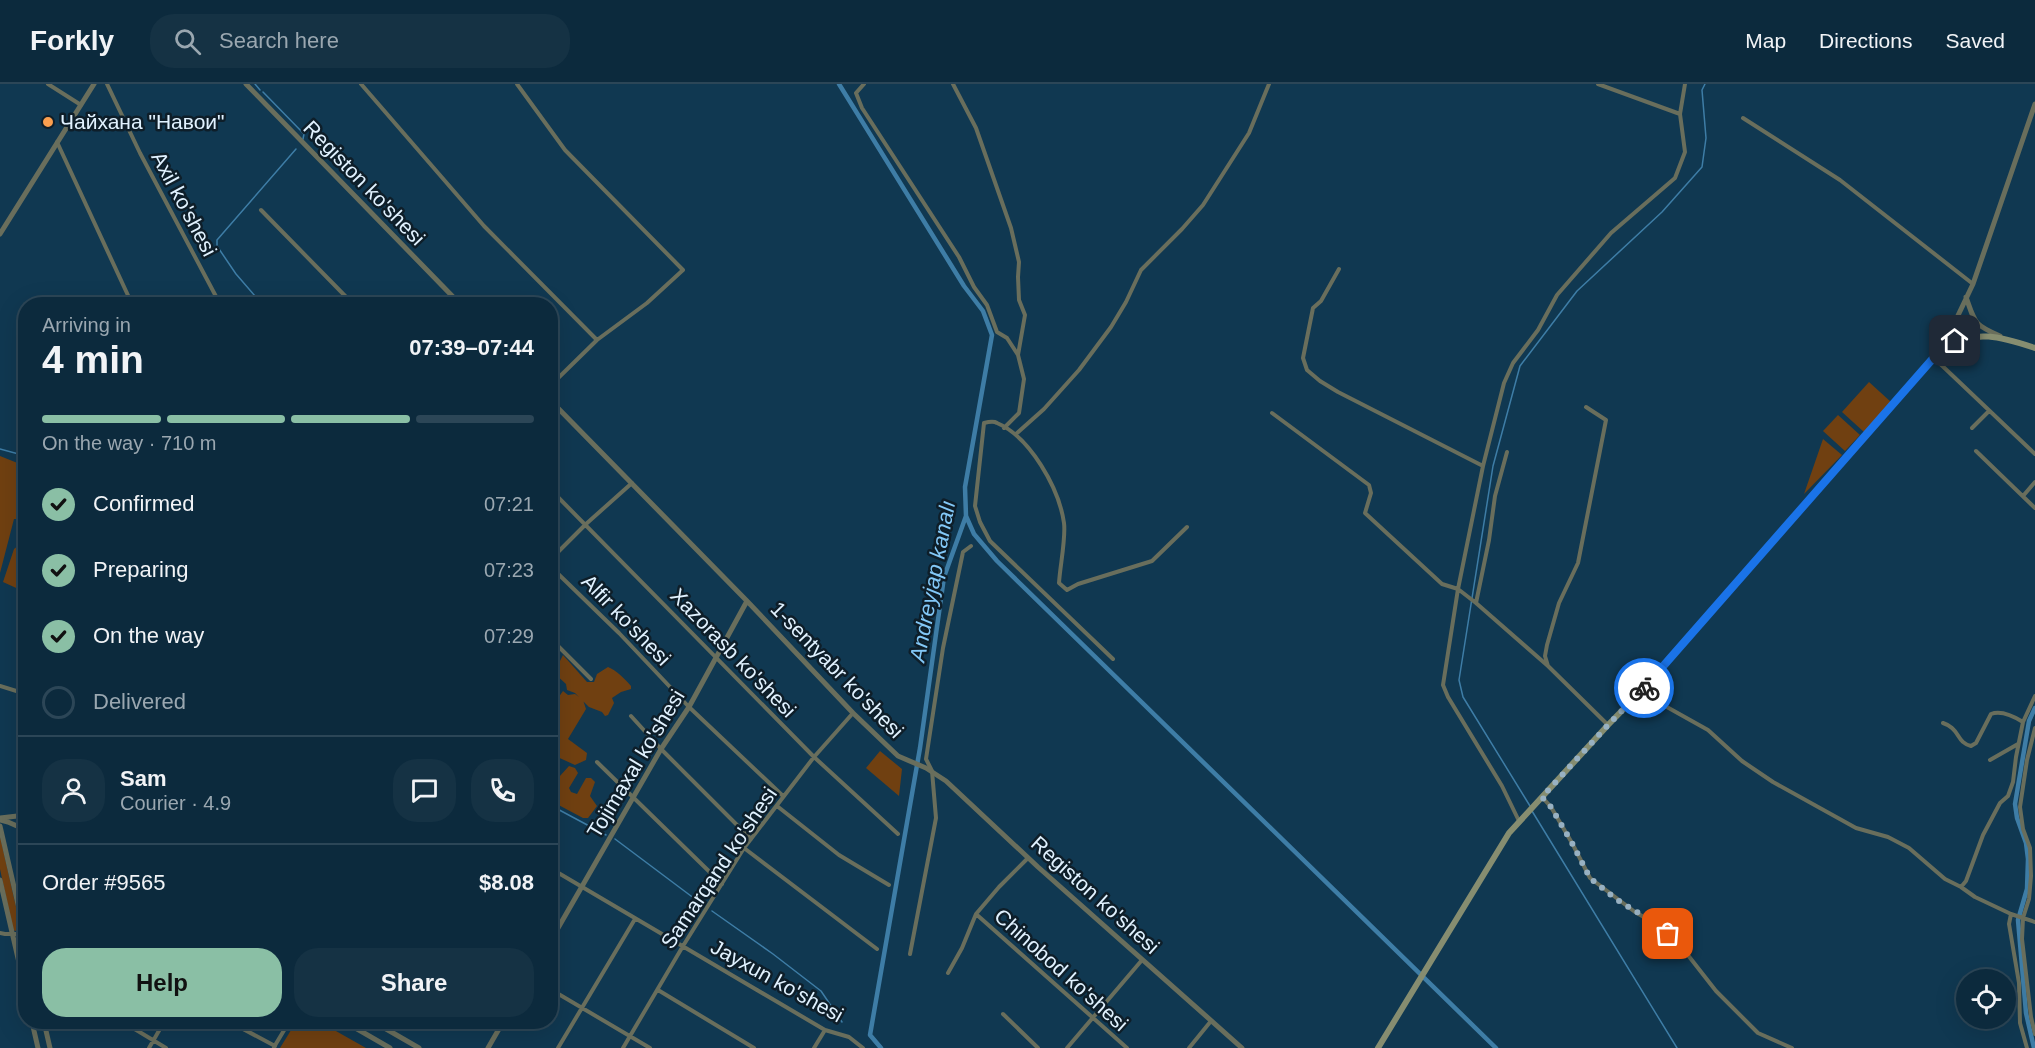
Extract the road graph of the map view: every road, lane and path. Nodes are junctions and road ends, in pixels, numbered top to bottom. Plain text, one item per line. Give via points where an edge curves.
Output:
1 (48, 84) edge
2 (94, 84) edge
3 (107, 84) edge
4 (246, 84) edge
5 (361, 84) edge
6 (517, 84) edge
7 (864, 84) edge
8 (953, 84) edge
9 (1269, 84) edge
10 (1598, 84) edge
11 (1684, 84) edge
12 (2035, 104) edge
13 (81, 105) junction
14 (1680, 114) junction
15 (1743, 118) dead end
16 (57, 142) junction
17 (261, 210) dead end
18 (0, 234) edge
19 (1339, 269) dead end
20 (1973, 284) junction
21 (129, 297) edge
22 (216, 297) edge
23 (346, 297) edge
24 (453, 297) edge
25 (554, 297) edge
26 (1966, 297) junction
27 (558, 301) edge
28 (2001, 337) junction
29 (597, 340) junction
30 (1943, 347) junction
31 (2035, 348) edge
32 (1018, 355) junction
33 (1934, 358) junction
34 (558, 378) edge
35 (1586, 407) dead end
36 (558, 408) edge
37 (1989, 411) junction
38 (1272, 413) dead end
39 (1004, 428) junction
40 (1972, 428) dead end
41 (1016, 434) junction
42 (1976, 451) dead end
43 (1507, 452) dead end
44 (2035, 454) edge
45 (1483, 466) junction
46 (632, 482) junction
47 (2035, 482) edge
48 (2022, 496) junction
49 (558, 497) edge
50 (2035, 508) edge
51 (585, 524) junction
52 (1187, 527) dead end
53 (971, 546) dead end
54 (558, 552) edge
55 (558, 574) edge
56 (1458, 589) junction
57 (747, 601) junction
58 (1476, 603) junction
59 (558, 646) edge
60 (716, 656) junction
61 (1113, 659) dead end
62 (1548, 666) junction
63 (591, 679) dead end
64 (0, 686) edge
65 (18, 692) edge
66 (1640, 692) junction
67 (2035, 696) edge
68 (689, 707) junction
69 (853, 713) junction
70 (630, 716) dead end
71 (2024, 722) junction
72 (1943, 723) dead end
73 (1608, 725) junction
74 (2035, 728) edge
75 (2019, 743) junction
76 (661, 749) junction
77 (814, 757) junction
78 (904, 760) joint
79 (1990, 760) dead end
80 (597, 762) dead end
81 (932, 771) junction
82 (783, 796) junction
83 (633, 797) junction
84 (1540, 799) junction
85 (777, 806) junction
86 (18, 816) edge
87 (0, 819) edge
88 (1519, 821) junction
89 (16, 825) joint
90 (1, 828) edge
91 (898, 834) dead end
92 (751, 839) junction
93 (744, 848) junction
94 (1029, 858) junction
95 (558, 873) edge
96 (0, 880) edge
97 (722, 885) junction
98 (889, 885) dead end
99 (583, 887) junction
100 (1961, 887) junction
101 (18, 904) edge
102 (976, 914) junction
103 (2011, 914) junction
104 (2023, 918) junction
105 (635, 919) junction
106 (2035, 922) edge
107 (558, 929) edge
108 (0, 933) edge
109 (12, 935) junction
110 (18, 935) edge
111 (683, 946) junction
112 (877, 949) dead end
113 (910, 954) dead end
114 (18, 960) edge
115 (1142, 960) junction
116 (948, 974) dead end
117 (658, 990) junction
118 (558, 994) edge
119 (581, 1008) junction
120 (1003, 1014) dead end
121 (1092, 1017) junction
122 (1212, 1020) junction
123 (34, 1029) edge
124 (46, 1029) edge
125 (135, 1029) edge
126 (160, 1029) edge
127 (242, 1029) edge
128 (285, 1029) edge
129 (357, 1029) edge
130 (386, 1029) edge
131 (499, 1029) edge
132 (825, 1030) junction
133 (2035, 1034) edge
134 (630, 1036) junction
135 (153, 1040) junction
136 (746, 1043) junction
137 (274, 1047) edge
138 (38, 1048) edge
139 (50, 1048) edge
140 (148, 1048) edge
141 (166, 1048) edge
142 (390, 1048) edge
143 (419, 1048) edge
144 (488, 1048) edge
145 (558, 1048) edge
146 (623, 1048) edge
147 (650, 1048) edge
148 (743, 1048) edge
149 (754, 1048) edge
150 (814, 1048) edge
151 (863, 1048) edge
152 (1038, 1048) edge
153 (1067, 1048) edge
154 (1126, 1048) edge
155 (1189, 1048) edge
156 (1242, 1048) edge
157 (1378, 1048) edge
158 (1792, 1048) edge
159 (2027, 1048) edge

1 - 13 street
2 - 13 street
3 - 22 street, Axil ko'shesi
4 - 24 street, Registon ko'shesi
5 - 25 street via 484,226
6 - 29 street via 565,150 683,270
7 - 32 street via 856,93 862,108 959,257 998,332
8 - 32 street via 976,128 1016,245 1019,300 1025,315
9 - 41 street via 1249,133 1203,205 1141,270 1111,327 1079,370
10 - 14 street
11 - 14 street
12 - 20 street
13 - 16 street
14 - 45 street via 1685,152 1675,178 1611,233 1557,295 1504,383
15 - 20 street via 1840,180
16 - 18 street
16 - 21 street
17 - 23 street
19 - 45 street via 1313,308 1303,358 1306,370 1338,392
20 - 26 street
26 - 28 street via 1980,328
26 - 30 street
27 - 29 street
28 - 30 main road via 1964,337
28 - 31 main road
29 - 34 street
30 - 33 main road
32 - 39 street via 1024,379 1019,413
33 - 37 street
33 - 66 main road
35 - 62 street via 1606,420 1604,440 1578,563 1559,603 1546,645
36 - 46 street
37 - 40 street
37 - 44 street
38 - 56 street via 1369,485 1371,493 1365,513 1442,584
39 - 41 street
39 - 61 street via 996,422 984,423 975,492 980,522 990,541
41 - 52 street via 1041,463 1054,490 1064,524 1059,583 1067,590 1152,561
42 - 48 street
43 - 58 street
45 - 56 street
46 - 51 street
46 - 57 street
47 - 48 street
48 - 50 street
49 - 51 street, Xazorasb ko'shesi
51 - 54 street
51 - 60 street, Xazorasb ko'shesi
53 - 81 street via 963,552 944,648 926,759
55 - 68 street, Alfir ko'shesi
56 - 58 street
56 - 88 street via 1443,685 1503,786
57 - 60 street, Tojimaxal ko'shesi
57 - 69 street, 1-sentyabr ko'shesi
58 - 62 street
59 - 63 street
60 - 68 street, Tojimaxal ko'shesi
60 - 77 street, Xazorasb ko'shesi
62 - 73 street
64 - 65 street
66 - 73 main road
66 - 100 street via 1708,730 1773,782 1856,828 1909,848 1945,879
67 - 71 street
68 - 76 street, Tojimaxal ko'shesi
68 - 82 street, Alfir ko'shesi
69 - 77 street, Samarqand ko'shesi
69 - 78 street, 1-sentyabr ko'shesi
70 - 76 street
71 - 72 street via 1995,712 1971,746
71 - 75 street
73 - 84 main road
74 - 104 street via 2020,807 2022,829 2030,848 2031,876
75 - 79 street
75 - 100 street via 2008,796 1989,822
76 - 83 street, Tojimaxal ko'shesi
76 - 92 street
77 - 82 street, Samarqand ko'shesi
77 - 91 street, Xazorasb ko'shesi
78 - 81 street, Registon ko'shesi
80 - 83 street
81 - 94 street, Registon ko'shesi
81 - 113 street via 935,827
82 - 85 street, Samarqand ko'shesi
83 - 97 street
83 - 99 street, Tojimaxal ko'shesi
84 - 88 main road
84 - 158 street via 1551,807 1590,878 1680,945 1716,991 1758,1033
85 - 92 street, Samarqand ko'shesi
85 - 98 street via 840,855
86 - 87 street
87 - 89 street
88 - 157 main road via 1479,879
89 - 90 street
90 - 101 street
92 - 93 street, Samarqand ko'shesi
93 - 97 street, Samarqand ko'shesi
93 - 112 street
94 - 102 street
94 - 115 street, Registon ko'shesi
95 - 99 street, Jayxun ko'shesi
96 - 109 street
97 - 111 street, Samarqand ko'shesi
99 - 105 street, Jayxun ko'shesi
99 - 107 street, Tojimaxal ko'shesi
100 - 103 street
102 - 116 street
102 - 121 street, Chinobod ko'shesi
103 - 104 street
103 - 159 street via 2020,1023
104 - 106 street
104 - 133 street via 2022,939
105 - 111 street, Jayxun ko'shesi
105 - 119 street
108 - 109 street
109 - 110 street
109 - 114 street
111 - 117 street, Samarqand ko'shesi
111 - 132 street, Jayxun ko'shesi
115 - 121 street
115 - 122 street, Registon ko'shesi
117 - 134 street, Samarqand ko'shesi
117 - 136 street
118 - 119 street
119 - 134 street
119 - 145 street
120 - 152 street
121 - 153 street
121 - 154 street, Chinobod ko'shesi
122 - 155 street
122 - 156 street, Registon ko'shesi
123 - 138 street
124 - 139 street
125 - 135 street
126 - 135 street
127 - 137 street
128 - 137 street
129 - 142 street
130 - 143 street
131 - 144 street
132 - 150 street
132 - 151 street, Jayxun ko'shesi via 849,1037
134 - 146 street, Samarqand ko'shesi
134 - 147 street
135 - 140 street
135 - 141 street
136 - 148 street
136 - 149 street

